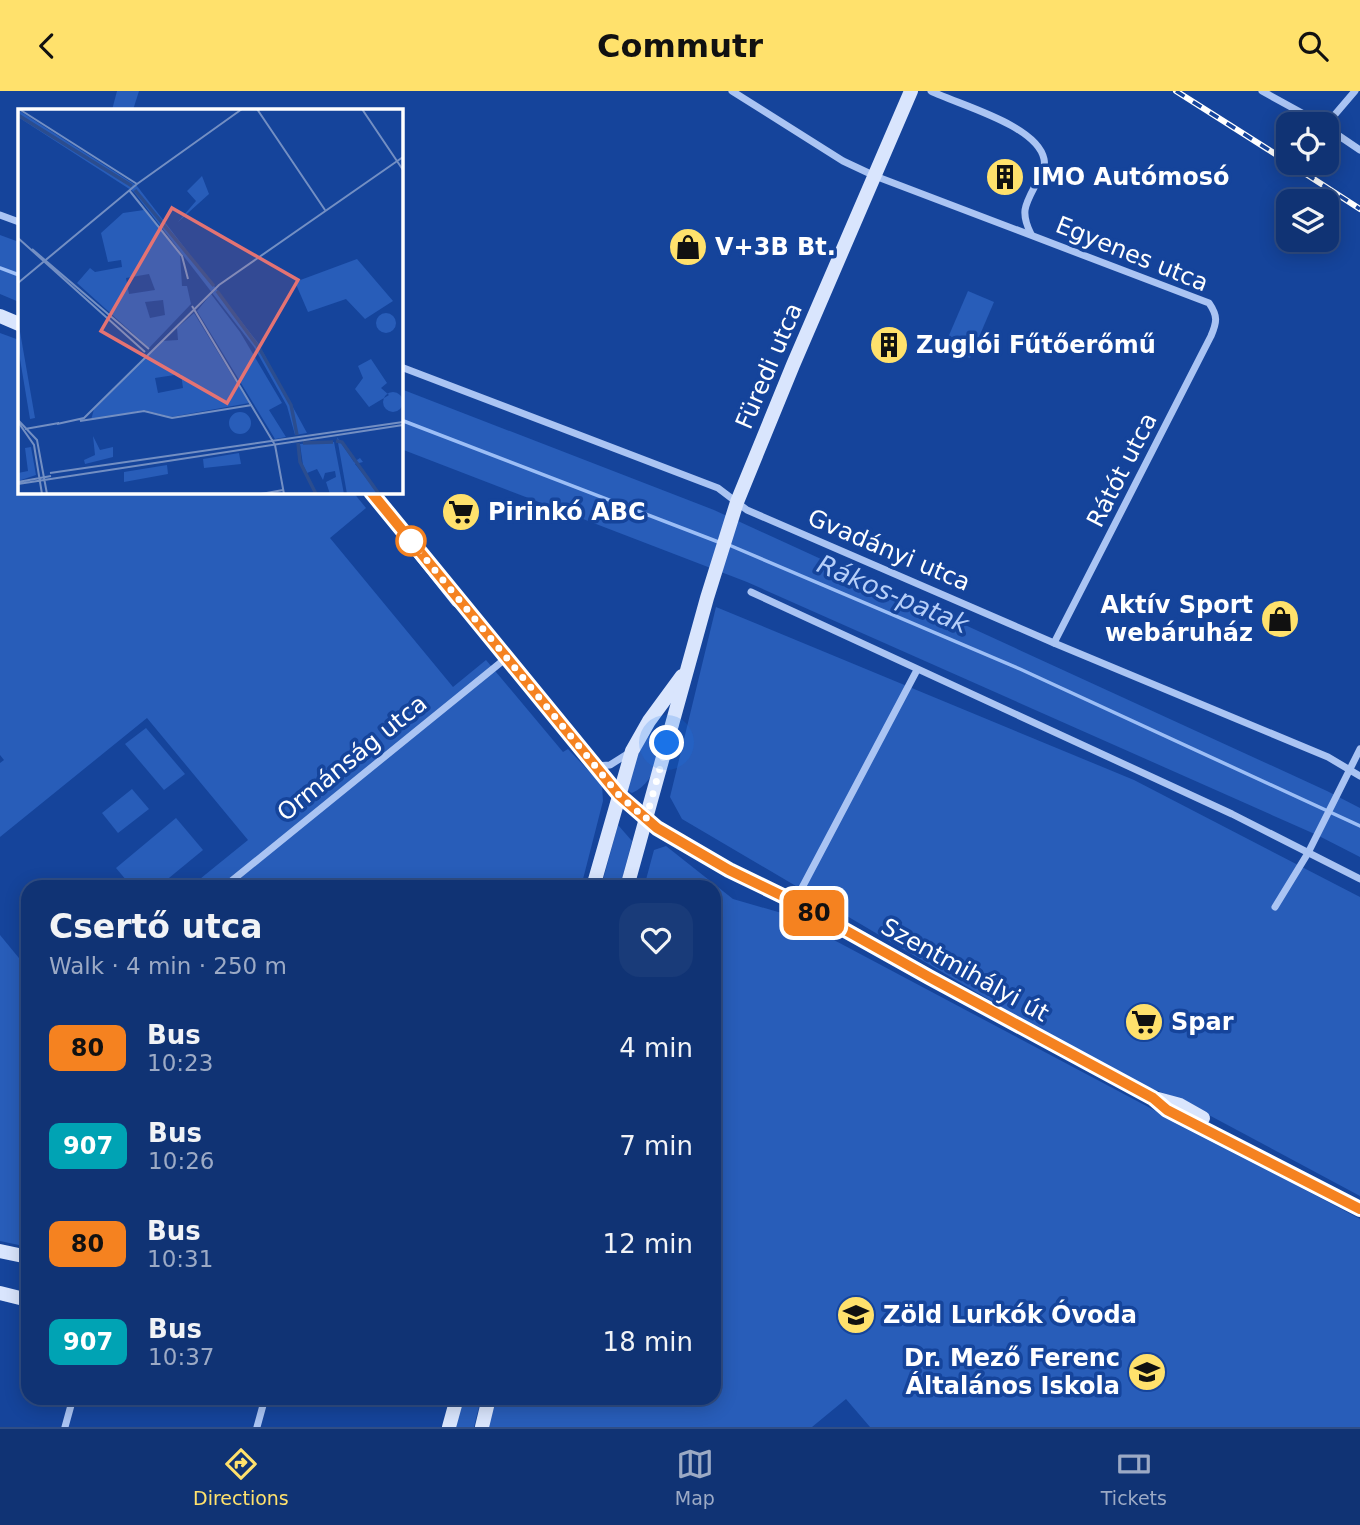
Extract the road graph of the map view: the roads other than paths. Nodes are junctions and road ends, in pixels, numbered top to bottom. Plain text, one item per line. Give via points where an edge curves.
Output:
1 (732, 91) edge
2 (911, 91) edge
3 (930, 91) edge
4 (1262, 91) edge
5 (1355, 91) edge
6 (1301, 112) edge
7 (1336, 112) edge
8 (1339, 135) edge
9 (1360, 150) edge
10 (875, 176) junction
11 (0, 215) edge
12 (18, 222) edge
13 (1031, 235) junction
14 (1215, 312) joint
15 (0, 316) edge
16 (18, 324) edge
17 (402, 367) edge
18 (372, 493) edge
19 (737, 502) junction
20 (751, 592) dead end
21 (458, 601) joint
22 (1055, 643) junction
23 (505, 659) junction
24 (689, 666) junction
25 (917, 670) junction
26 (1360, 749) edge
27 (632, 751) junction
28 (594, 766) junction
29 (1350, 770) junction
30 (1360, 776) edge
31 (619, 795) junction
32 (646, 819) junction
33 (1308, 853) junction
34 (1360, 879) edge
35 (233, 880) edge
36 (595, 880) edge
37 (629, 880) edge
38 (795, 902) junction
39 (1275, 907) dead end
40 (1317, 1186) junction
41 (1360, 1199) edge
42 (1360, 1209) edge
43 (0, 1251) edge
44 (21, 1256) edge
45 (0, 1293) edge
46 (21, 1298) edge
47 (71, 1405) edge
48 (263, 1405) edge
49 (455, 1405) edge
50 (487, 1405) edge
51 (65, 1427) edge
52 (257, 1427) edge
53 (449, 1427) edge
54 (482, 1427) edge

1 - 10 street, Egyenes utca
2 - 10 main road, Füredi utca
3 - 13 street, Egyenes utca via 1012,126 1038,146 1044,172 1023,219
4 - 6 street
5 - 7 street
8 - 9 street
10 - 13 street, Egyenes utca
10 - 19 main road, Füredi utca
11 - 12 street
13 - 14 street, Egyenes utca via 1209,303
14 - 22 street, Rátót utca via 1217,323 1211,336
15 - 16 main road
17 - 19 street, Gvadányi utca via 718,488
18 - 21 main road
19 - 22 street, Gvadányi utca
19 - 24 main road, Füredi utca
20 - 25 street
21 - 23 street
22 - 29 street, Gvadányi utca
23 - 28 street
23 - 35 street, Ormánság utca
24 - 27 main road, Füredi utca
24 - 32 main road, Füredi utca
25 - 33 street
25 - 38 street
26 - 29 street
27 - 28 street via 610,765
27 - 31 main road, Füredi utca
28 - 31 street
29 - 30 street, Gvadányi utca
29 - 33 street
31 - 32 main road, Szentmihályi út
31 - 36 main road, Füredi utca
32 - 37 main road, Füredi utca
32 - 38 main road, Szentmihályi út via 729,870
33 - 34 street
33 - 39 street
38 - 40 main road, Szentmihályi út via 1153,1098 1167,1110
40 - 41 main road, Szentmihályi út
40 - 42 main road, Szentmihályi út
43 - 44 main road
45 - 46 main road
47 - 51 street
48 - 52 street
49 - 53 main road
50 - 54 main road

